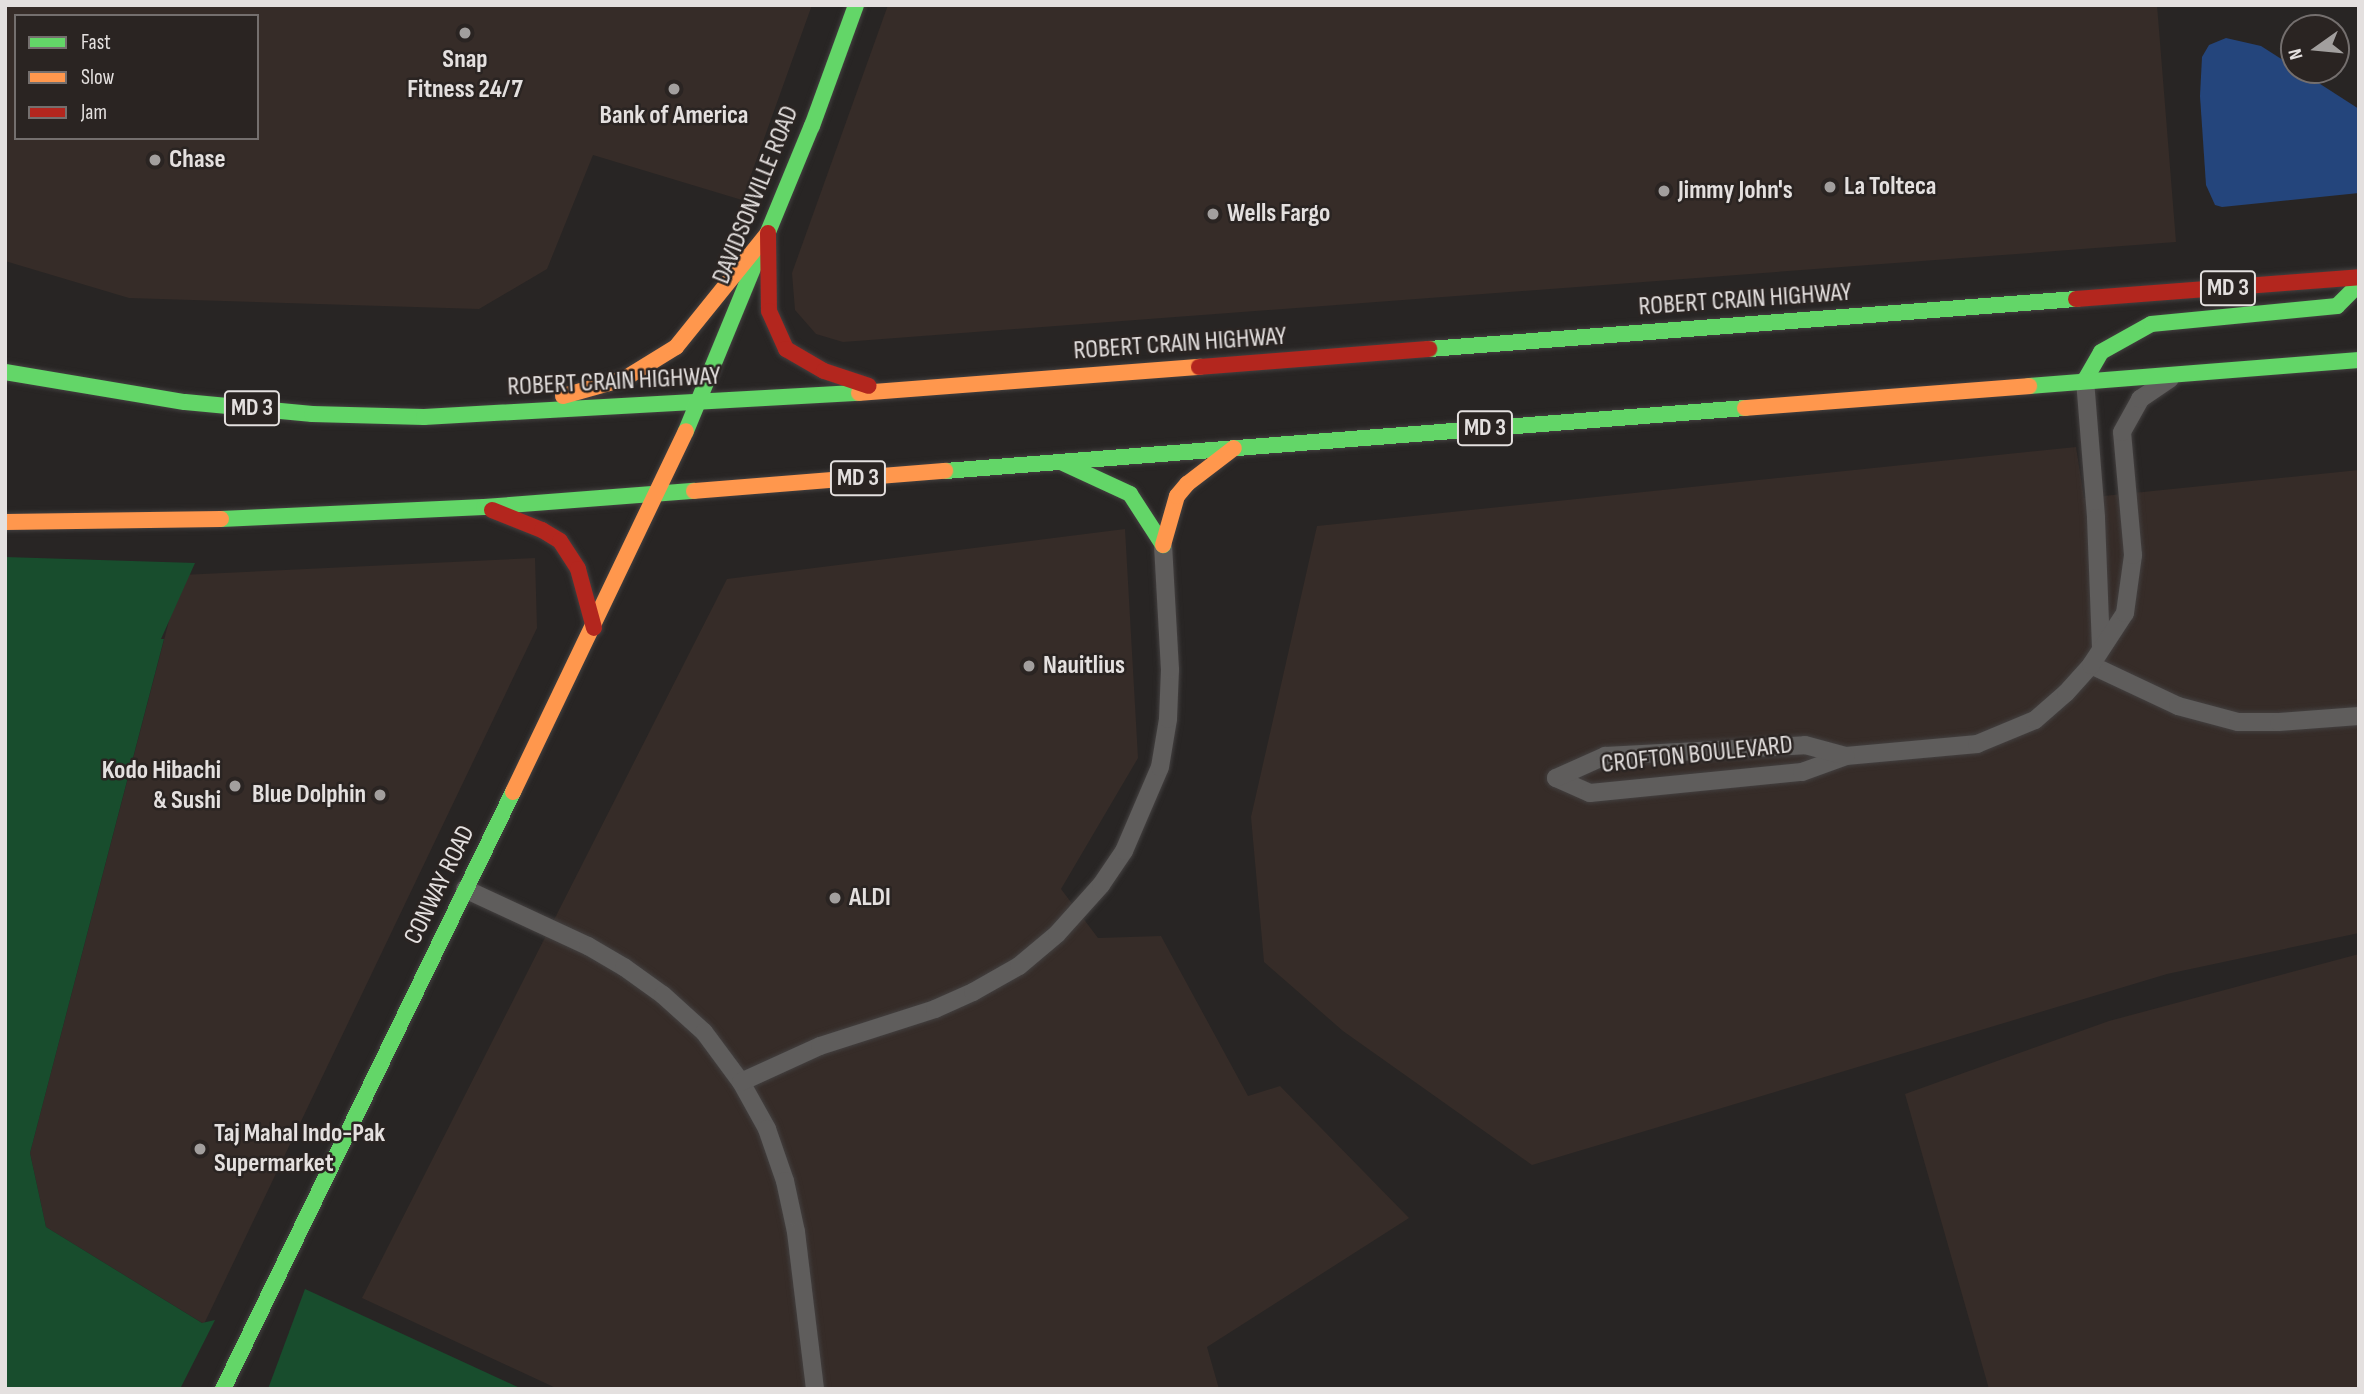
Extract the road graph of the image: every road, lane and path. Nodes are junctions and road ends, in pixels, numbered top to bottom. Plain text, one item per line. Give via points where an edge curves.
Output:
1 (856, 5) edge
2 (768, 233) junction
3 (2359, 277) edge
4 (2359, 284) edge
5 (2359, 360) edge
6 (5, 372) edge
7 (2178, 373) junction
8 (2085, 380) junction
9 (887, 391) junction
10 (698, 401) junction
11 (501, 412) junction
12 (1234, 448) junction
13 (1059, 461) junction
14 (657, 494) junction
15 (484, 507) junction
16 (5, 522) edge
17 (1163, 545) junction
18 (594, 628) junction
19 (2101, 646) junction
20 (2091, 665) junction
21 (2359, 716) edge
22 (1846, 756) junction
23 (465, 889) junction
24 (741, 1082) junction
25 (223, 1389) edge
26 (815, 1389) edge

1 - 2 main road, DAVIDSONVILLE ROAD
2 - 9 main road via 769,311 786,349 824,371
2 - 10 main road, DAVIDSONVILLE ROAD
2 - 11 main road via 676,347 624,379
3 - 9 main road, ROBERT CRAIN HIGHWAY / MD 3
4 - 8 main road via 2337,306 2151,324 2101,352
5 - 7 main road, MD 3
6 - 11 main road, ROBERT CRAIN HIGHWAY / MD 3 via 185,402 312,414 424,417
7 - 8 main road, MD 3
7 - 19 street, CROFTON BOULEVARD via 2140,399 2122,432 2133,555 2125,613
8 - 12 main road, MD 3
8 - 19 street, CROFTON BOULEVARD
9 - 10 main road, ROBERT CRAIN HIGHWAY / MD 3
10 - 11 main road, ROBERT CRAIN HIGHWAY / MD 3
10 - 14 main road, CONWAY ROAD
12 - 13 main road, MD 3
12 - 17 main road via 1177,496
13 - 14 main road, MD 3
13 - 17 main road via 1130,494
14 - 15 main road, MD 3
14 - 18 main road, CONWAY ROAD
15 - 16 main road, MD 3 via 179,521
15 - 18 main road via 560,541 578,569
17 - 24 street via 1170,670 1160,767 1124,851 1101,885 1057,934 1018,966 973,992 820,1046
18 - 23 main road, CONWAY ROAD
19 - 20 street, CROFTON BOULEVARD
20 - 21 street via 2178,706 2238,722
20 - 22 street, CROFTON BOULEVARD via 2035,720 2002,736 1954,748
22 - 22 street, CROFTON BOULEVARD via 1805,745 1605,756 1556,778 1590,793 1617,791 1802,772
23 - 24 street via 624,967 704,1032
23 - 25 main road, CONWAY ROAD
24 - 26 street via 767,1129 785,1181 796,1232

